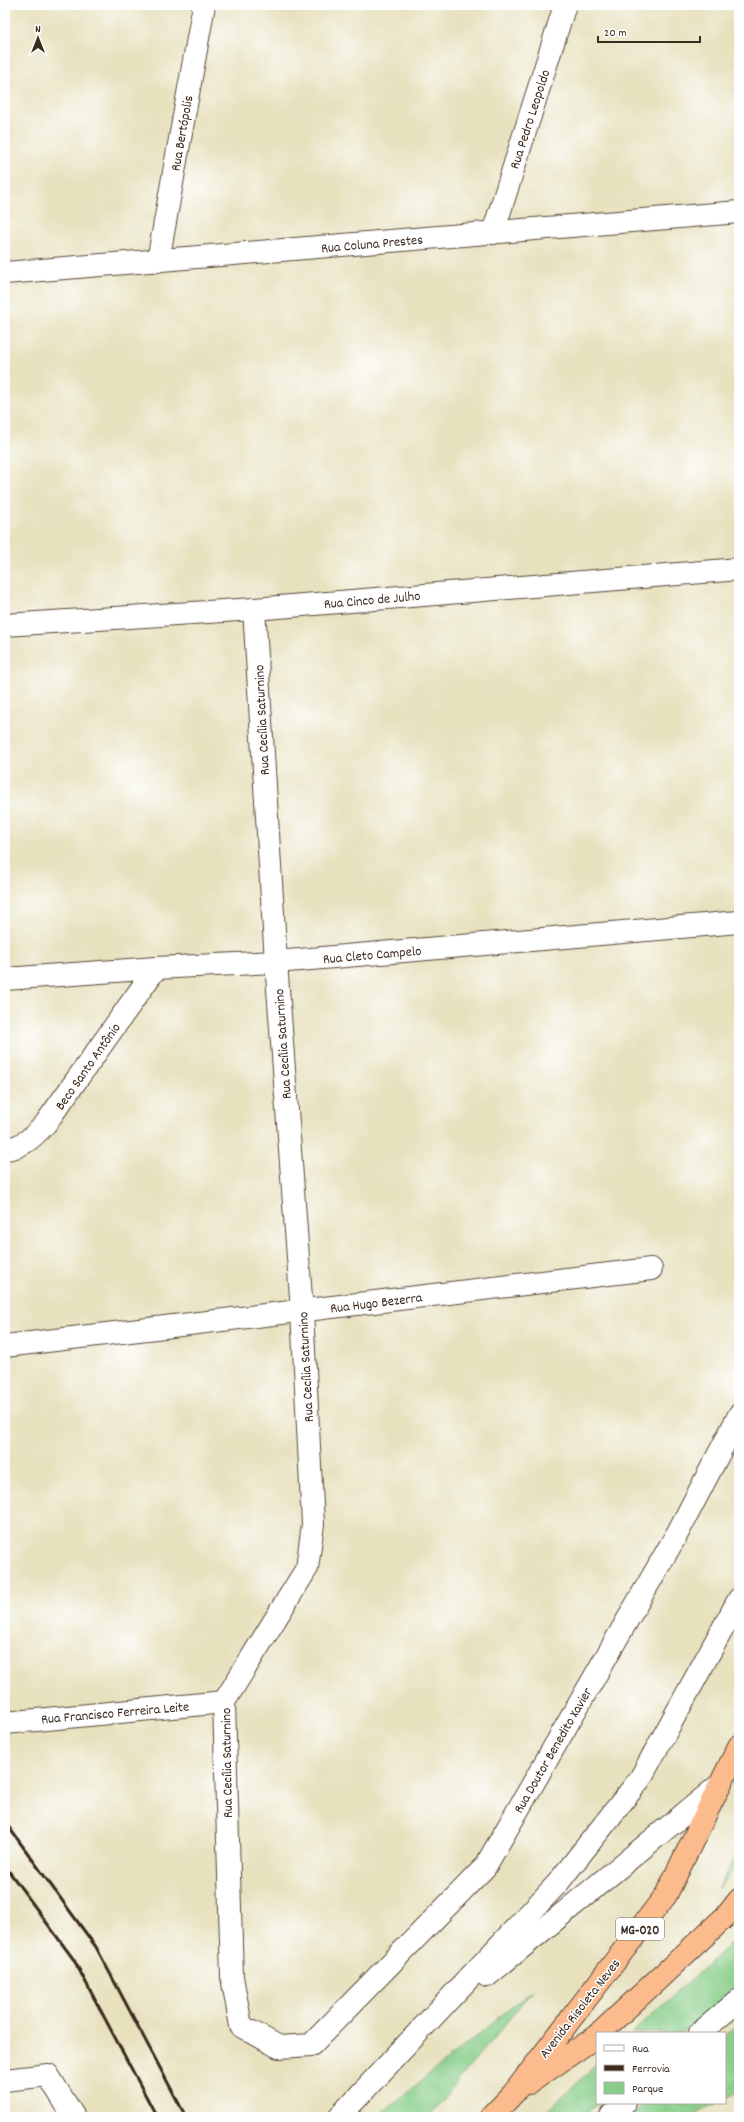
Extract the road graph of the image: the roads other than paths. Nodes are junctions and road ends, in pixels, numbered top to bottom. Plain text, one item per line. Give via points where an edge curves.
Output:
1 (204, 5) edge
2 (565, 5) edge
3 (739, 212) edge
4 (493, 233) junction
5 (158, 261) junction
6 (5, 273) edge
7 (739, 568) edge
8 (254, 609) junction
9 (5, 625) edge
10 (739, 922) edge
11 (276, 962) junction
12 (156, 968) junction
13 (5, 979) edge
14 (5, 1149) edge
15 (652, 1269) dead end
16 (302, 1311) junction
17 (5, 1346) edge
18 (739, 1415) edge
19 (739, 1599) edge
20 (224, 1702) junction
21 (5, 1723) edge
22 (739, 1746) edge
23 (718, 1786) junction
24 (739, 1900) edge
25 (739, 2000) edge
26 (601, 2032) edge
27 (701, 2032) edge
28 (417, 2034) junction
29 (596, 2037) edge
30 (311, 2045) joint
31 (5, 2080) edge
32 (513, 2094) junction
33 (623, 2104) edge
34 (74, 2117) edge
35 (339, 2117) edge
36 (491, 2117) edge
37 (611, 2117) edge

1 - 5 street, Rua Bertópolis
2 - 4 street, Rua Pedro Leopoldo
3 - 4 street, Rua Coluna Prestes
4 - 5 street, Rua Coluna Prestes
5 - 6 street, Rua Coluna Prestes
7 - 8 street, Rua Cinco de Julho
8 - 9 street, Rua Cinco de Julho
8 - 11 street, Rua Cecília Saturnino
10 - 11 street, Rua Cleto Campelo
11 - 12 street, Rua Cleto Campelo
11 - 16 street, Rua Cecília Saturnino
12 - 13 street, Rua Cleto Campelo
12 - 14 street, Beco Santo Antônio via 46,1123 30,1140
15 - 16 street, Rua Hugo Bezerra
16 - 17 street, Rua Hugo Bezerra
16 - 20 street, Rua Cecília Saturnino via 313,1524 307,1568
18 - 30 street, Rua Doutor Benedito Xavier via 677,1534 485,1867
19 - 28 street via 640,1779 557,1884
20 - 21 street, Rua Francisco Ferreira Leite
20 - 30 street, Rua Cecília Saturnino via 232,1977 241,2026 279,2048
22 - 23 highway, Avenida Risoleta Neves / MG-020
23 - 28 street
23 - 32 highway, Avenida Risoleta Neves / MG-020 via 666,1895
24 - 26 highway via 728,1914
25 - 27 street
28 - 35 street
29 - 32 highway
31 - 34 street via 48,2075
32 - 36 highway, Avenida Risoleta Neves / MG-020
33 - 37 street

